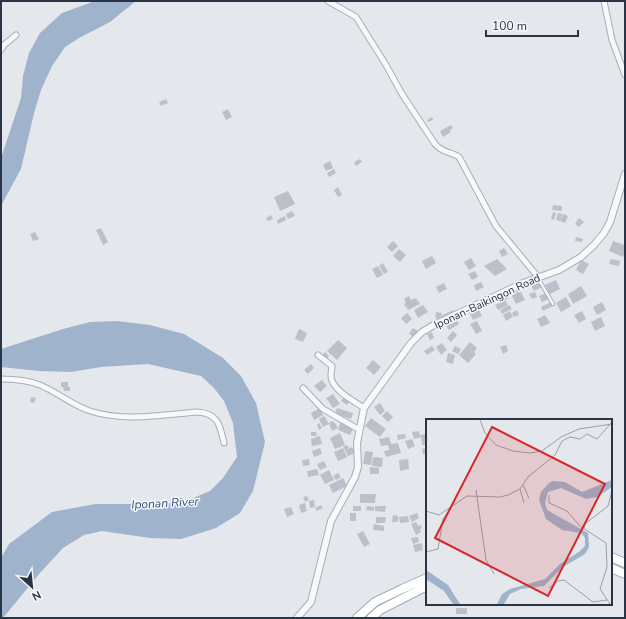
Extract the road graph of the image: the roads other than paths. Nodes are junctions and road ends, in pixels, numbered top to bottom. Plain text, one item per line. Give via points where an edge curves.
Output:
1 (328, 1) edge
2 (604, 1) edge
3 (16, 35) dead end
4 (1, 50) edge
5 (625, 75) edge
6 (625, 168) edge
7 (624, 175) edge
8 (538, 278) junction
9 (554, 304) dead end
10 (318, 355) dead end
11 (1, 379) edge
12 (303, 388) dead end
13 (364, 408) junction
14 (358, 429) junction
15 (224, 444) dead end
16 (612, 557) edge
17 (625, 563) edge
18 (612, 568) edge
19 (625, 574) edge
20 (426, 578) edge
21 (426, 587) edge
22 (297, 618) edge
23 (357, 618) edge
24 (371, 618) edge

1 - 8 street via 356,18 435,144 440,150 459,157 496,226
2 - 5 street via 612,40
3 - 4 street
6 - 7 street
7 - 8 street, Iponan-Baikingon Road via 610,222 594,245 571,264
8 - 9 lane
8 - 13 street, Iponan-Baikingon Road via 422,332 402,353
10 - 13 street via 332,366 330,377 333,384 341,393
11 - 15 street via 30,382 88,410 107,415 128,417 206,412 217,421
12 - 14 street via 323,409
13 - 14 street, Iponan-Baikingon Road
14 - 22 street, Iponan-Baikingon Road via 358,467 355,477 331,521 311,602
16 - 17 main road
18 - 19 main road
20 - 23 main road via 374,602
21 - 24 main road via 380,610

